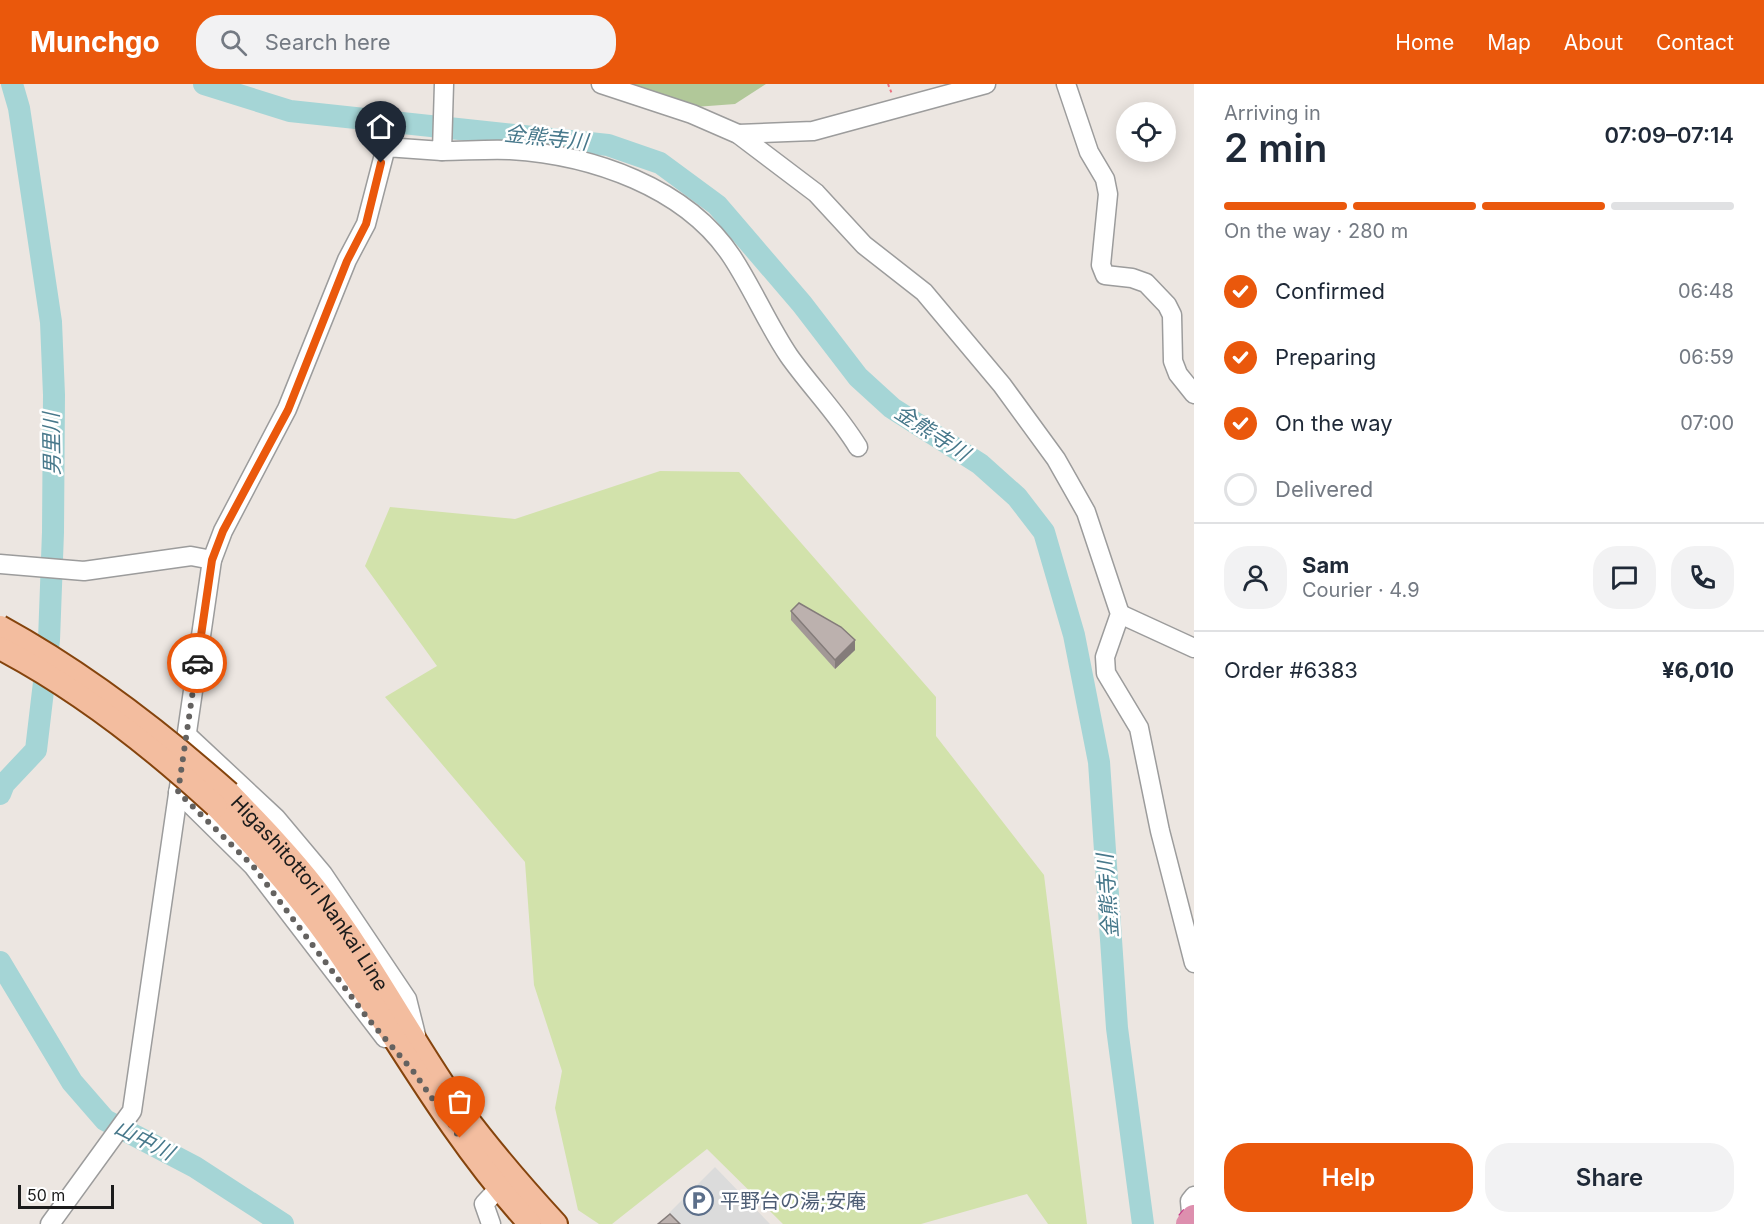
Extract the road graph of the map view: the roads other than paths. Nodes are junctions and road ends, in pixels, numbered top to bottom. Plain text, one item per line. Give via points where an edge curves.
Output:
1 (444, 84) edge
2 (602, 84) edge
3 (986, 84) edge
4 (1066, 84) edge
5 (738, 134) junction
6 (441, 146) junction
7 (1194, 393) edge
8 (858, 447) dead end
9 (212, 560) junction
10 (0, 564) edge
11 (1120, 614) junction
12 (0, 627) edge
13 (0, 648) edge
14 (1194, 648) edge
15 (187, 735) junction
16 (178, 792) junction
17 (223, 800) junction
18 (1194, 963) edge
19 (418, 1043) junction
20 (413, 1071) junction
21 (498, 1189) junction
22 (1194, 1196) edge
23 (1194, 1218) edge
24 (50, 1224) edge
25 (491, 1224) edge
26 (530, 1224) edge
27 (556, 1224) edge
28 (1190, 1224) edge

1 - 6 street
2 - 5 street
3 - 5 street via 813,131
4 - 7 street via 1089,152 1106,179 1101,265 1105,275 1146,284 1167,305 1172,315 1173,361
5 - 11 street via 816,193 864,245 924,292 1002,385 1056,459 1086,512
6 - 8 street via 563,157 606,169 662,192 698,216 732,256 790,357
6 - 9 street via 386,147 366,224 347,261 288,410 223,531
9 - 10 street via 192,556 84,571
9 - 15 street
11 - 14 street
11 - 18 street via 1105,657 1106,673 1139,728 1160,831
12 - 17 main road, Higashitottori Nankai Line, bridge via 108,693 177,747
13 - 17 main road, Higashitottori Nankai Line, bridge via 104,712
15 - 16 street
15 - 19 street via 276,818 323,874 407,999
16 - 20 street via 253,866 369,1020
16 - 24 street via 132,1111
17 - 19 main road, Higashitottori Nankai Line via 275,841 318,891
17 - 20 main road, Higashitottori Nankai Line via 344,960
19 - 27 main road, Higashitottori Nankai Line via 462,1112
20 - 21 main road, Higashitottori Nankai Line
21 - 25 street via 484,1204
21 - 26 main road, Higashitottori Nankai Line
22 - 28 street via 1190,1201
23 - 28 highway, bridge

